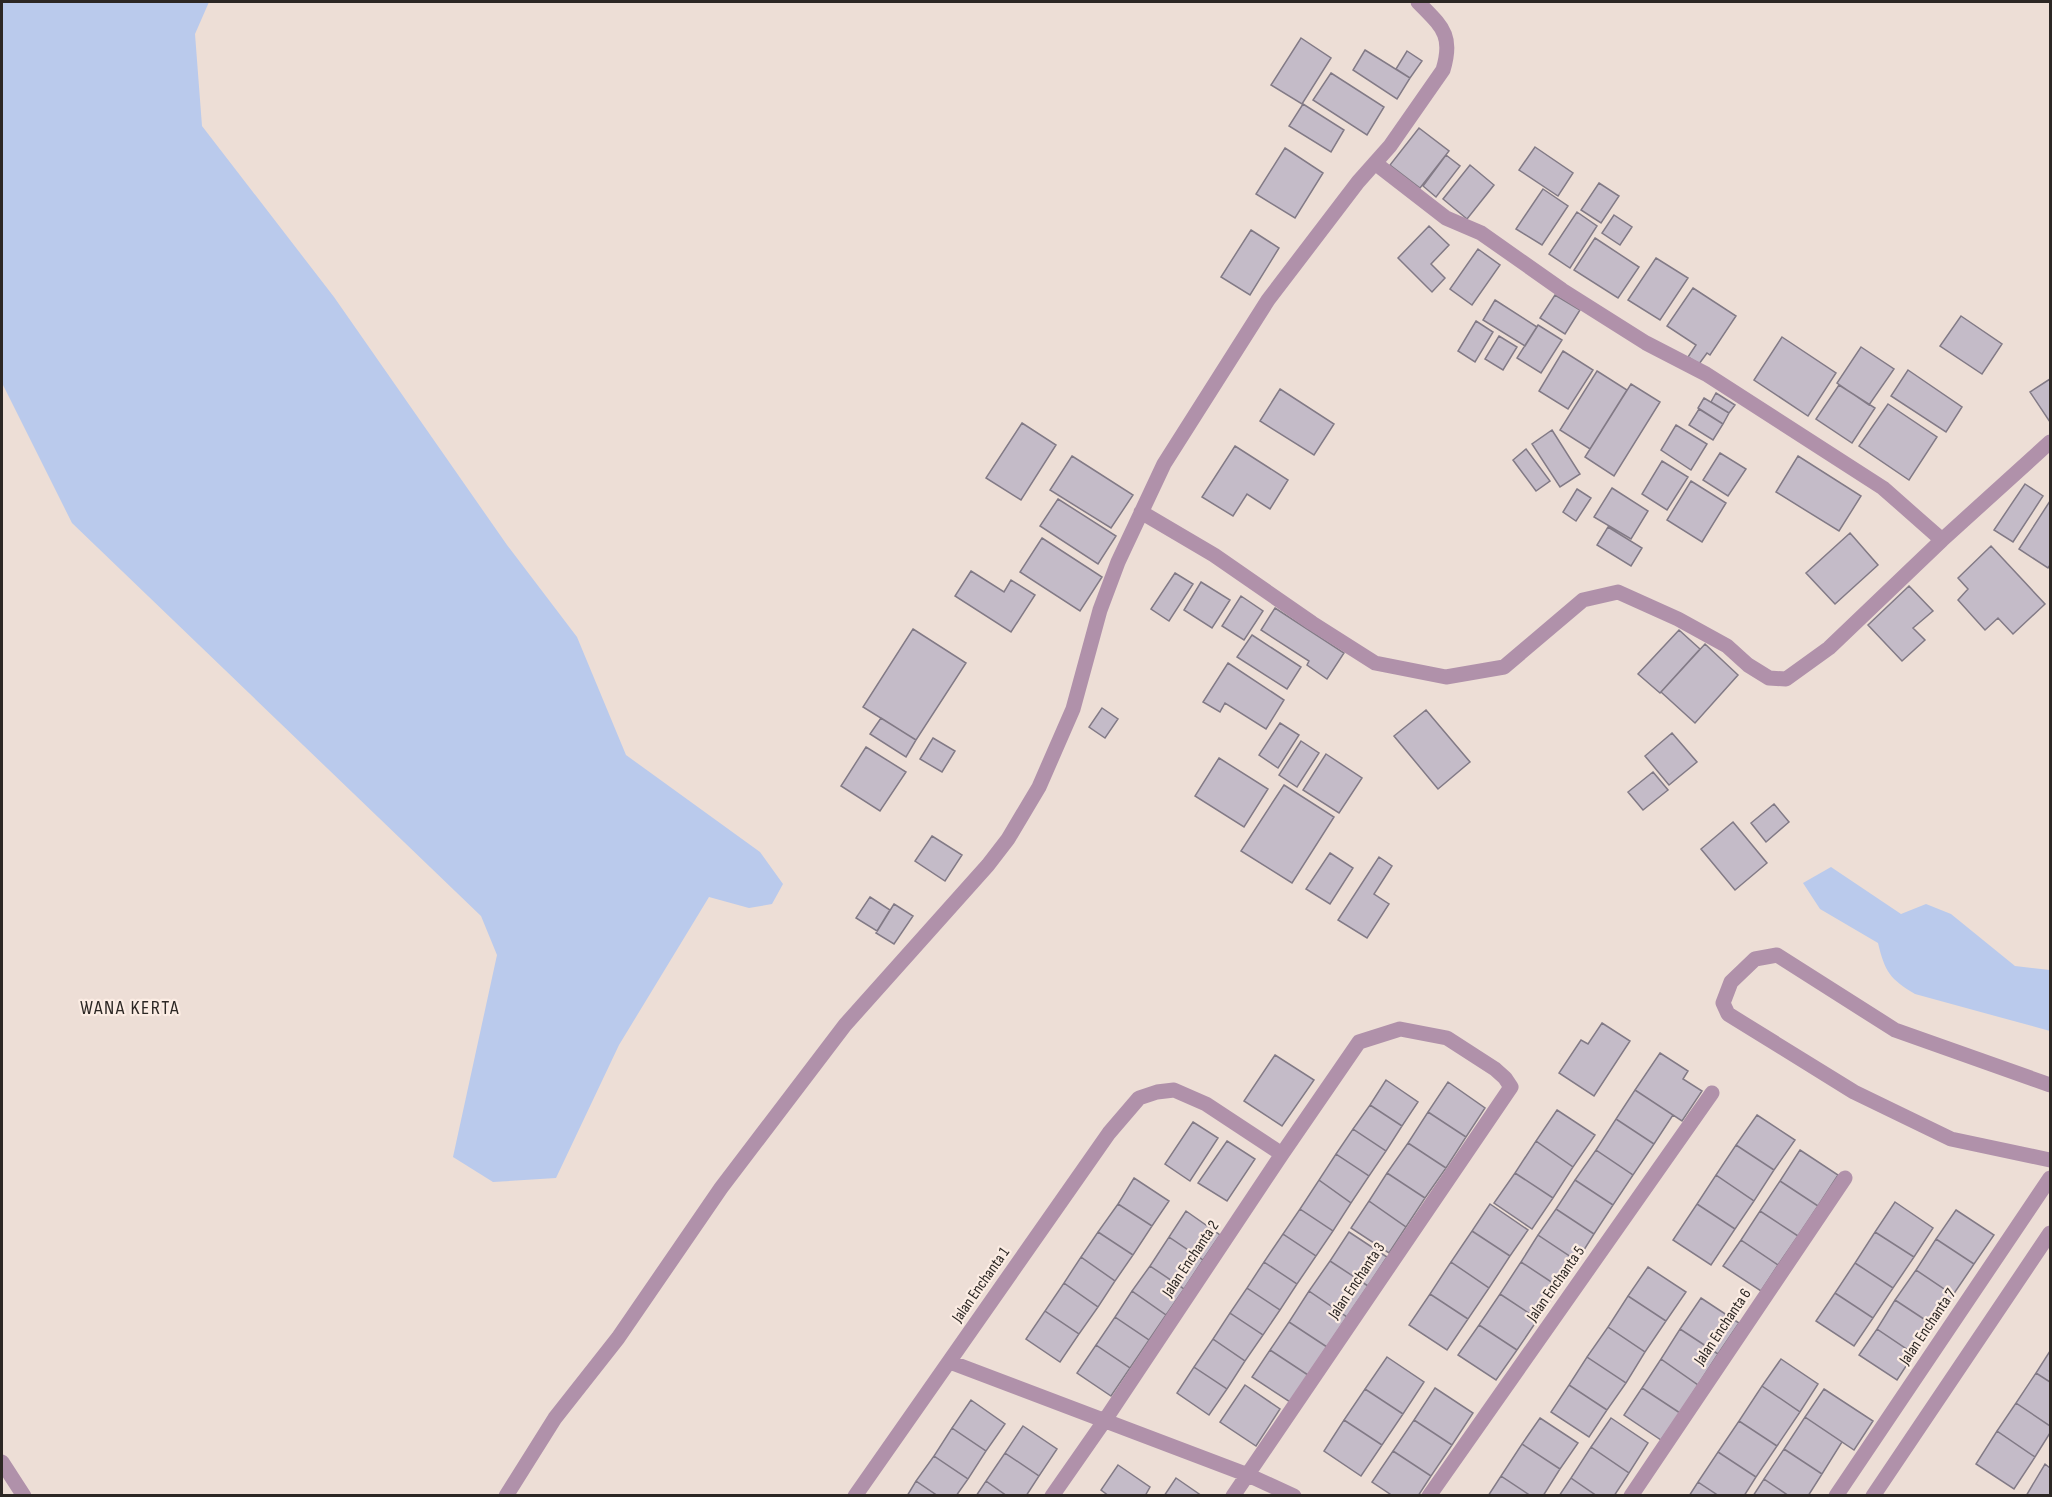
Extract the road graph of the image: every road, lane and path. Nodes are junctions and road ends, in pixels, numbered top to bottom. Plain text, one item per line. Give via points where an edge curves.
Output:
1 (1418, 2) edge
2 (1375, 163) junction
3 (2050, 442) edge
4 (1141, 512) junction
5 (1942, 540) junction
6 (2050, 1085) edge
7 (1511, 1087) joint
8 (1712, 1094) dead end
9 (1282, 1154) junction
10 (2050, 1160) edge
11 (2050, 1178) edge
12 (1845, 1179) dead end
13 (2050, 1233) edge
14 (950, 1362) junction
15 (1105, 1420) junction
16 (2, 1462) edge
17 (1248, 1475) junction
18 (24, 1496) edge
19 (506, 1496) edge
20 (855, 1496) edge
21 (1052, 1496) edge
22 (1233, 1496) edge
23 (1294, 1496) edge
24 (1429, 1496) edge
25 (1631, 1496) edge
26 (1836, 1496) edge
27 (1873, 1496) edge

1 - 2 street via 1442,28 1446,62
2 - 4 street via 1268,300 1164,464
2 - 5 street via 1446,218 1481,233 1562,290 1646,343 1706,374 1883,488
3 - 5 street
4 - 5 street via 1214,555 1375,663 1446,677 1504,667 1583,600 1618,592 1727,646 1768,678 1786,679 1829,648
4 - 19 street via 1100,610 1073,709 1039,787 1008,839 845,1025 721,1188 618,1338 555,1418
6 - 10 street via 1895,1030 1777,955 1755,959 1731,982 1723,1003 1728,1014 1854,1092 1940,1134
7 - 9 street, Jalan Enchanta 2 via 1495,1069 1447,1038 1400,1029 1359,1042
7 - 17 street, Jalan Enchanta 3
8 - 24 street, Jalan Enchanta 5
9 - 14 street, Jalan Enchanta 1 via 1206,1104 1174,1090 1138,1098 1109,1133
9 - 15 street, Jalan Enchanta 2
11 - 26 street, Jalan Enchanta 7
12 - 25 street, Jalan Enchanta 6
13 - 27 street
14 - 15 street
14 - 20 street, Jalan Enchanta 1
15 - 17 street
15 - 21 street, Jalan Enchanta 2
16 - 18 street
17 - 22 street, Jalan Enchanta 3
17 - 23 street

